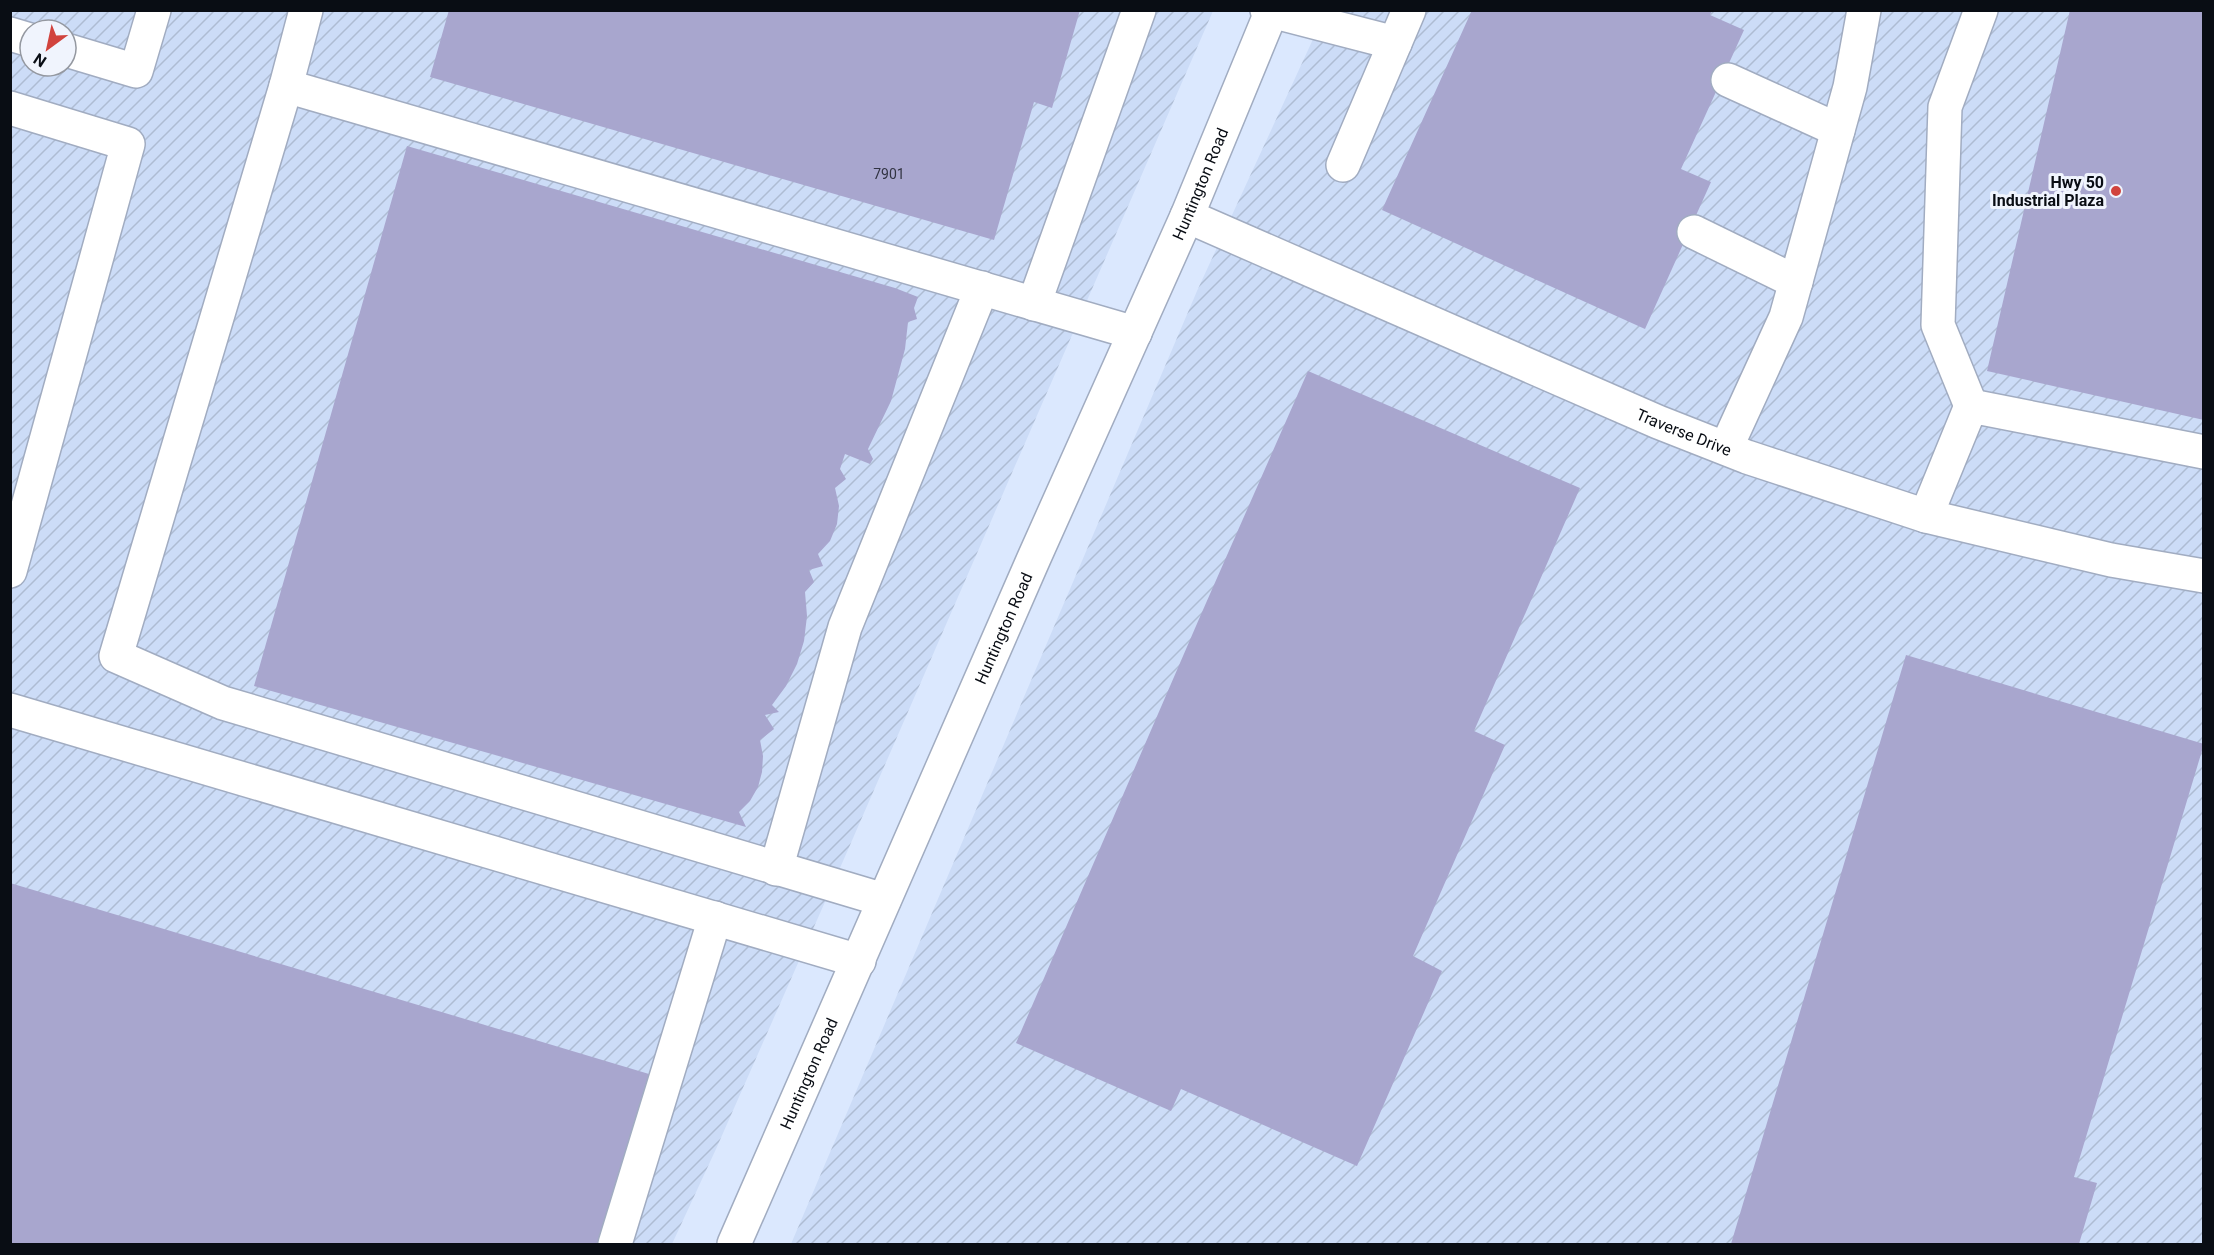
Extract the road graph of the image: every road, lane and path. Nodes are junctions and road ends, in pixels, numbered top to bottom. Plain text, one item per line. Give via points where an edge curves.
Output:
1 (154, 10) edge
2 (306, 10) edge
3 (1139, 10) edge
4 (1409, 10) edge
5 (1864, 10) edge
6 (1981, 10) edge
7 (1270, 11) edge
8 (1395, 43) junction
9 (78, 53) edge
10 (1728, 80) dead end
11 (286, 86) junction
12 (10, 108) edge
13 (1838, 130) junction
14 (1343, 165) dead end
15 (1187, 216) junction
16 (1695, 232) dead end
17 (1796, 282) junction
18 (982, 288) junction
19 (1034, 304) junction
20 (1135, 333) junction
21 (1971, 406) junction
22 (1726, 448) junction
23 (2204, 452) edge
24 (1926, 516) junction
25 (10, 571) edge
26 (2204, 576) edge
27 (10, 710) edge
28 (776, 869) junction
29 (884, 900) junction
30 (714, 918) junction
31 (859, 961) junction
32 (615, 1245) edge
33 (734, 1245) edge

1 - 9 street via 136,70
2 - 11 street
3 - 19 street
4 - 8 street
5 - 13 street
6 - 21 street via 1945,108 1938,325
7 - 8 street
7 - 15 street, Huntington Road
8 - 14 street
10 - 13 street
11 - 18 street
11 - 28 street via 116,656 223,703
12 - 25 street via 128,144
13 - 17 street
15 - 20 street, Huntington Road
15 - 22 street, Traverse Drive
16 - 17 street
17 - 22 street via 1786,317
18 - 19 street
18 - 28 street via 845,627
19 - 20 street
20 - 29 street, Huntington Road
21 - 23 street
21 - 24 street
22 - 24 street, Traverse Drive
24 - 26 street, Traverse Drive via 2111,560
27 - 30 street
28 - 29 street
29 - 31 street, Huntington Road
30 - 31 street
30 - 32 street
31 - 33 street, Huntington Road

